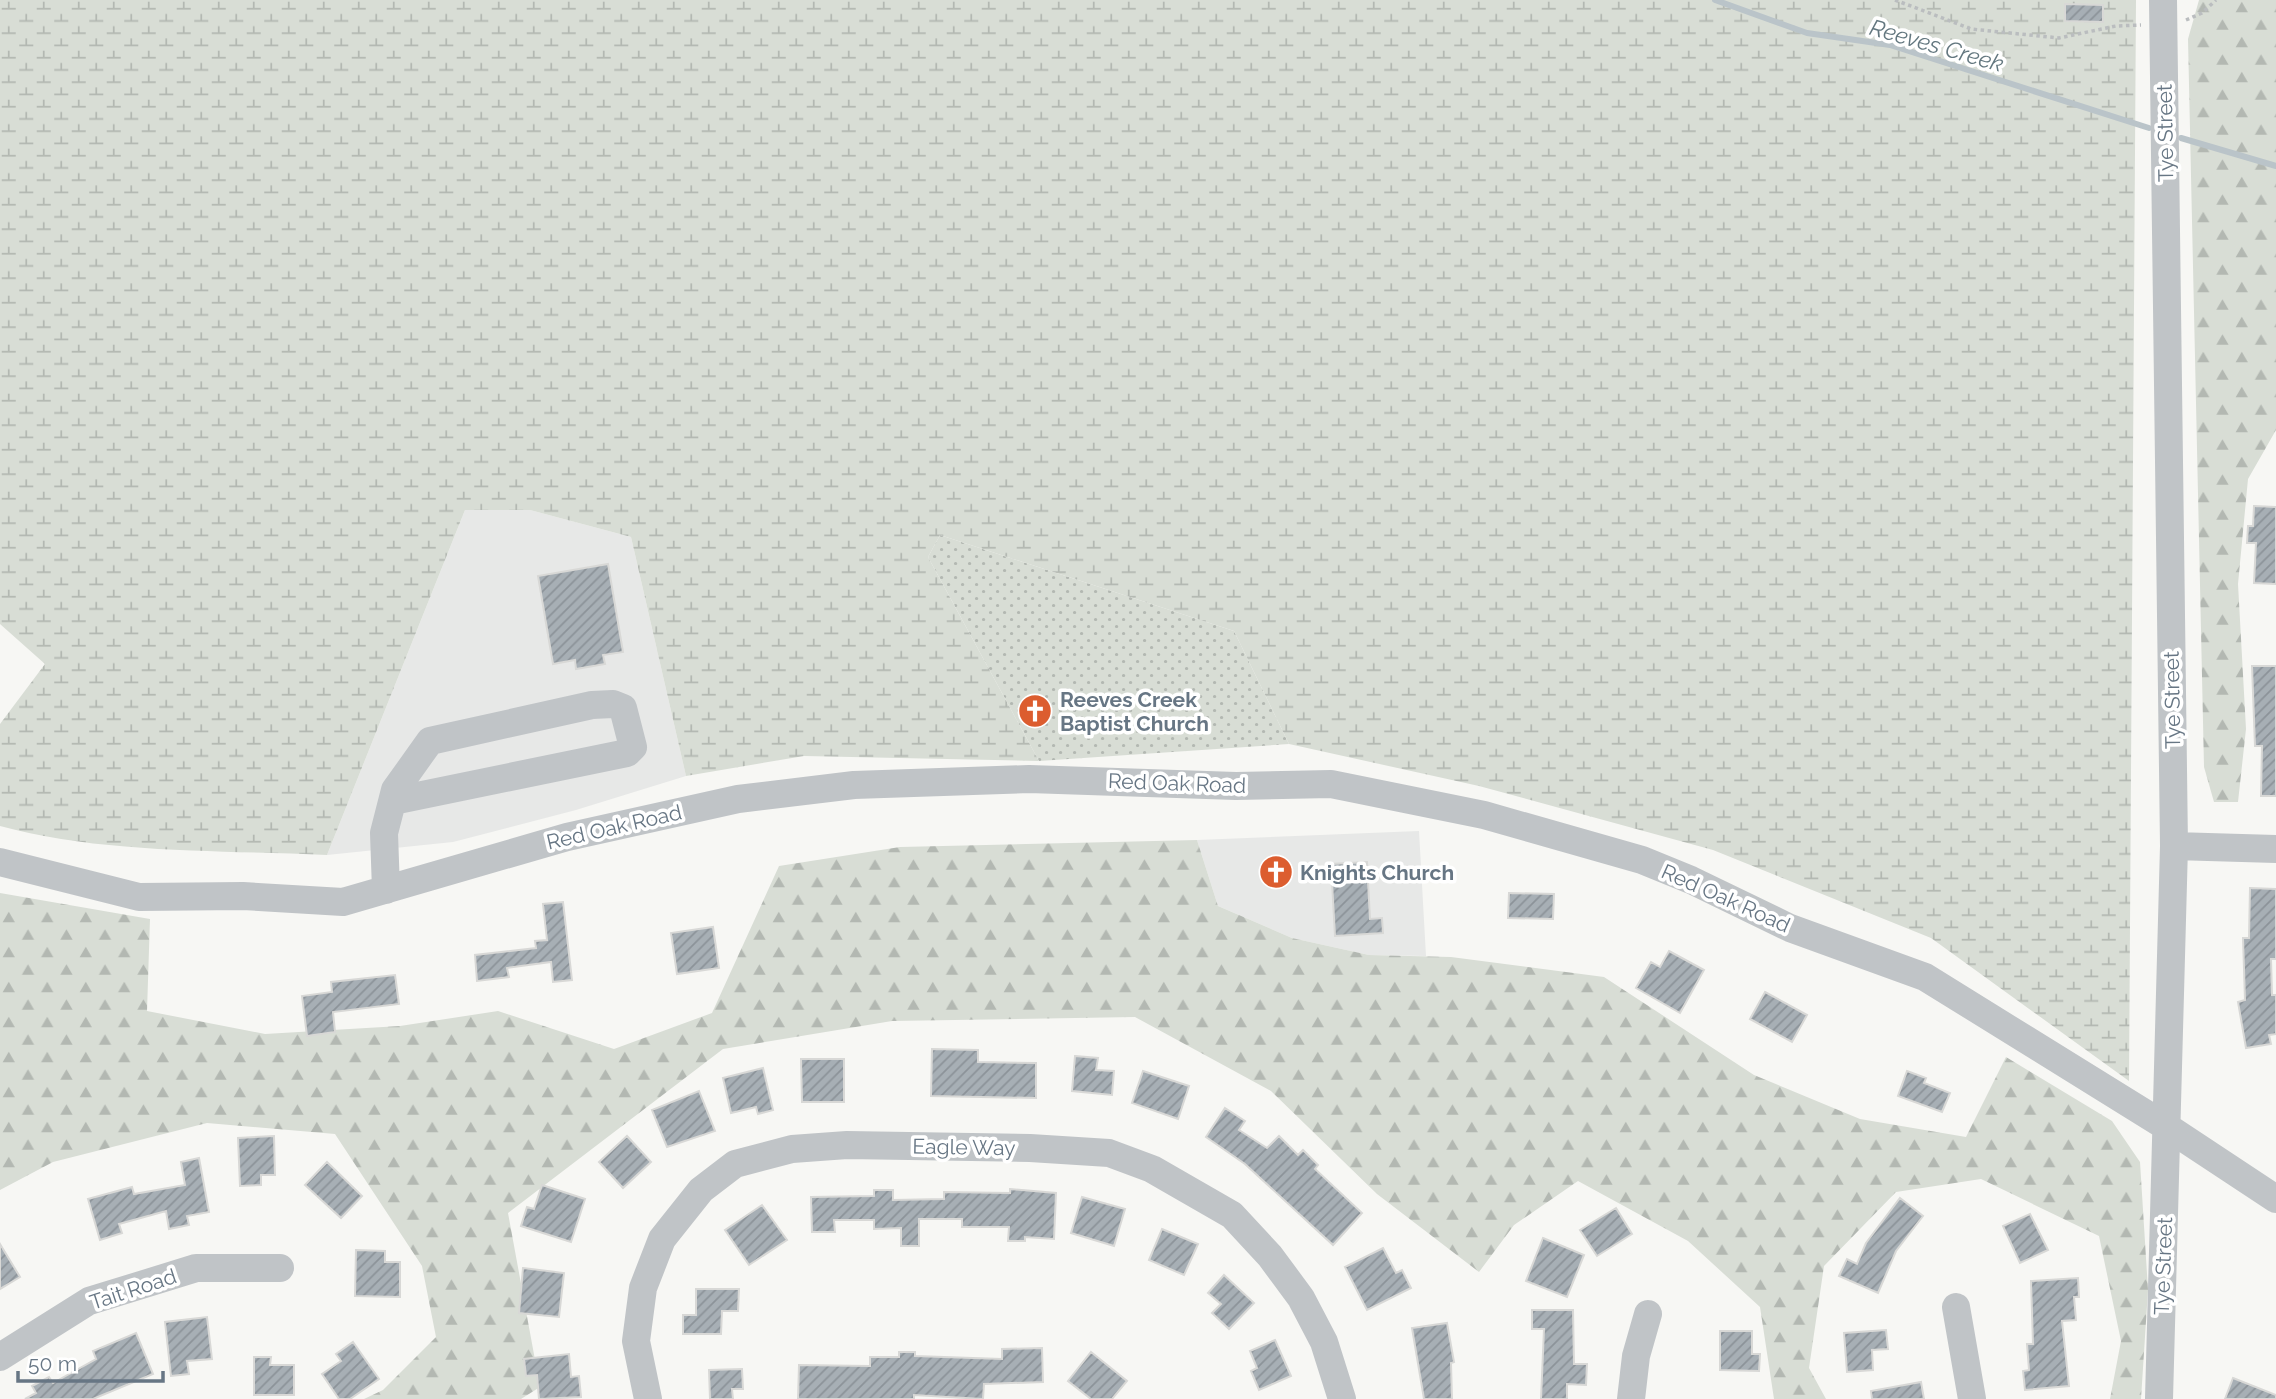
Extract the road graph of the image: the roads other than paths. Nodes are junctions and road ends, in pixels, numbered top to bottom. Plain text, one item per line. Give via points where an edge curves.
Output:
1 (2170, 12) edge
2 (393, 801) junction
3 (2174, 846) junction
4 (2276, 849) edge
5 (0, 862) edge
6 (386, 890) junction
7 (2167, 1127) junction
8 (2276, 1199) edge
9 (280, 1268) dead end
10 (1956, 1307) dead end
11 (1648, 1314) dead end
12 (0, 1357) edge
13 (648, 1399) edge
14 (1342, 1399) edge
15 (1631, 1399) edge
16 (1972, 1399) edge
17 (2159, 1399) edge

1 - 3 street, Tye Street
2 - 2 street via 627,753 633,747 623,708 592,705 430,741 395,790
2 - 6 street via 384,834
3 - 4 street
3 - 7 street, Tye Street
5 - 6 street, Red Oak Road via 139,897 243,896 343,902
6 - 7 street, Red Oak Road via 607,828 738,799 854,785 1029,779 1236,786 1331,784 1484,815 1642,860 1790,928 1925,976
7 - 8 street, Red Oak Road
7 - 17 street, Tye Street
9 - 12 street, Tait Road via 196,1268 89,1301
10 - 16 street
11 - 15 street via 1636,1356
13 - 14 street, Eagle Way via 636,1340 643,1288 662,1239 701,1190 735,1164 792,1149 847,1145 1109,1153 1152,1170 1232,1215 1270,1256 1301,1298 1324,1342

